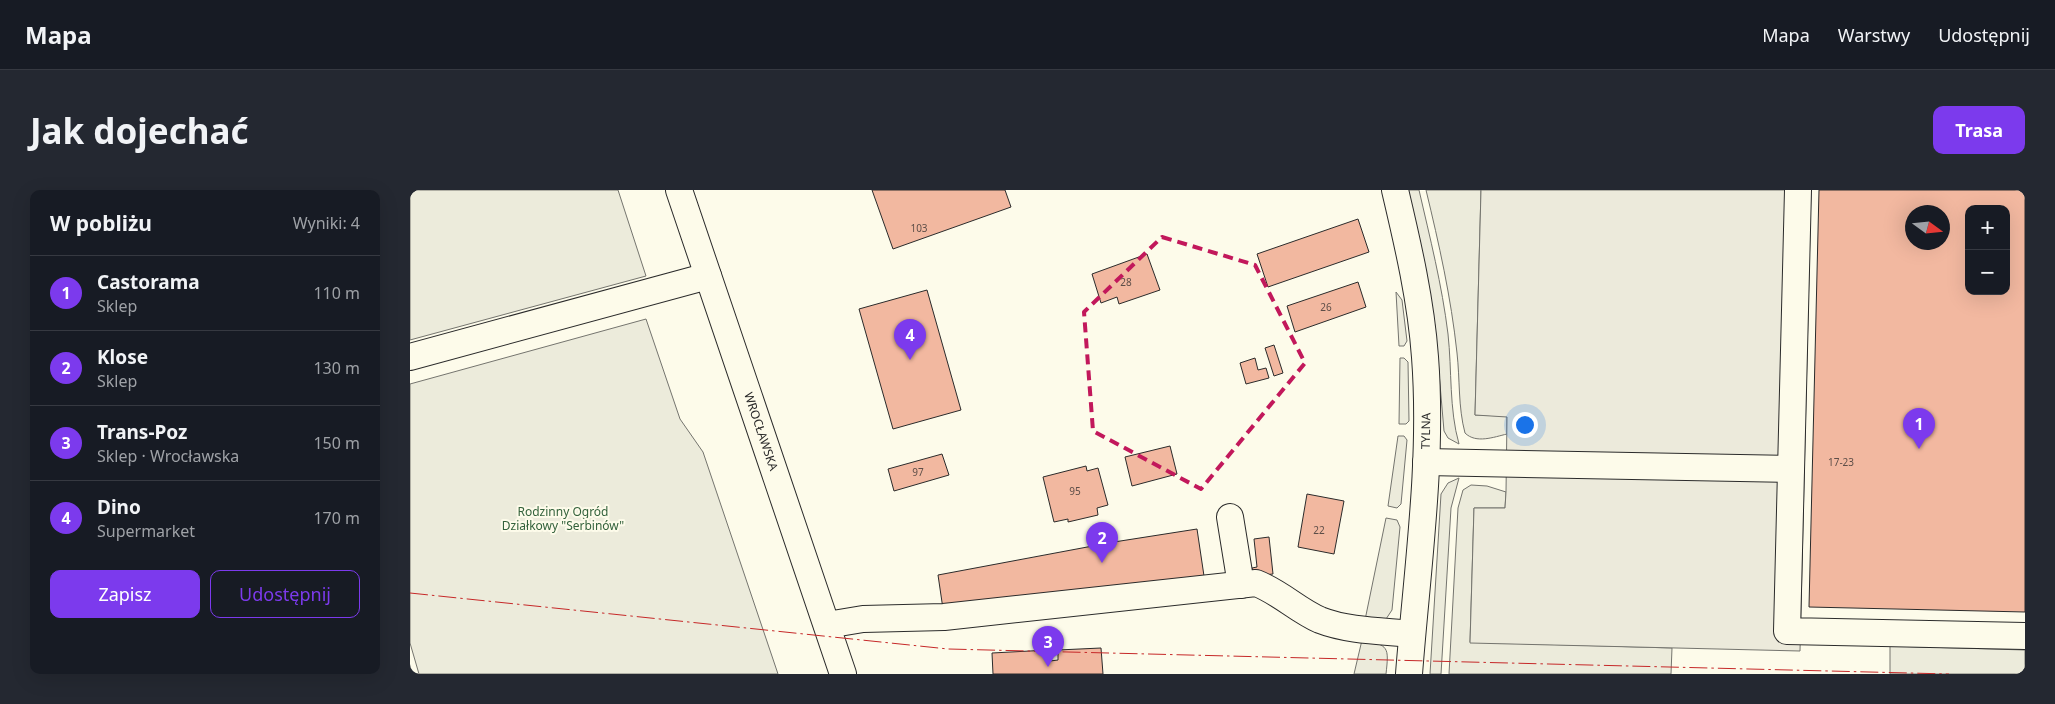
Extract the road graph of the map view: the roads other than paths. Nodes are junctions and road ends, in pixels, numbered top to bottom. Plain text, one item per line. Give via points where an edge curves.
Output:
1 (679, 190) edge
2 (1395, 190) edge
3 (1798, 190) edge
4 (708, 276) junction
5 (410, 357) edge
6 (1426, 462) junction
7 (1791, 469) junction
8 (1230, 517) dead end
9 (1242, 584) junction
10 (827, 625) junction
11 (1412, 634) junction
12 (2025, 636) edge
13 (843, 673) edge
14 (1409, 674) edge

1 - 4 street, WROCŁAWSKA
2 - 6 street, TYLNA via 1420,309 1425,358
3 - 7 street
4 - 5 street
4 - 10 street, WROCŁAWSKA
6 - 7 street
6 - 11 street, TYLNA
7 - 12 street via 1787,631
8 - 9 street
9 - 10 street via 944,617 863,619
9 - 11 street via 1256,583 1272,589 1318,619 1337,625
10 - 13 street, WROCŁAWSKA
11 - 14 street, TYLNA

